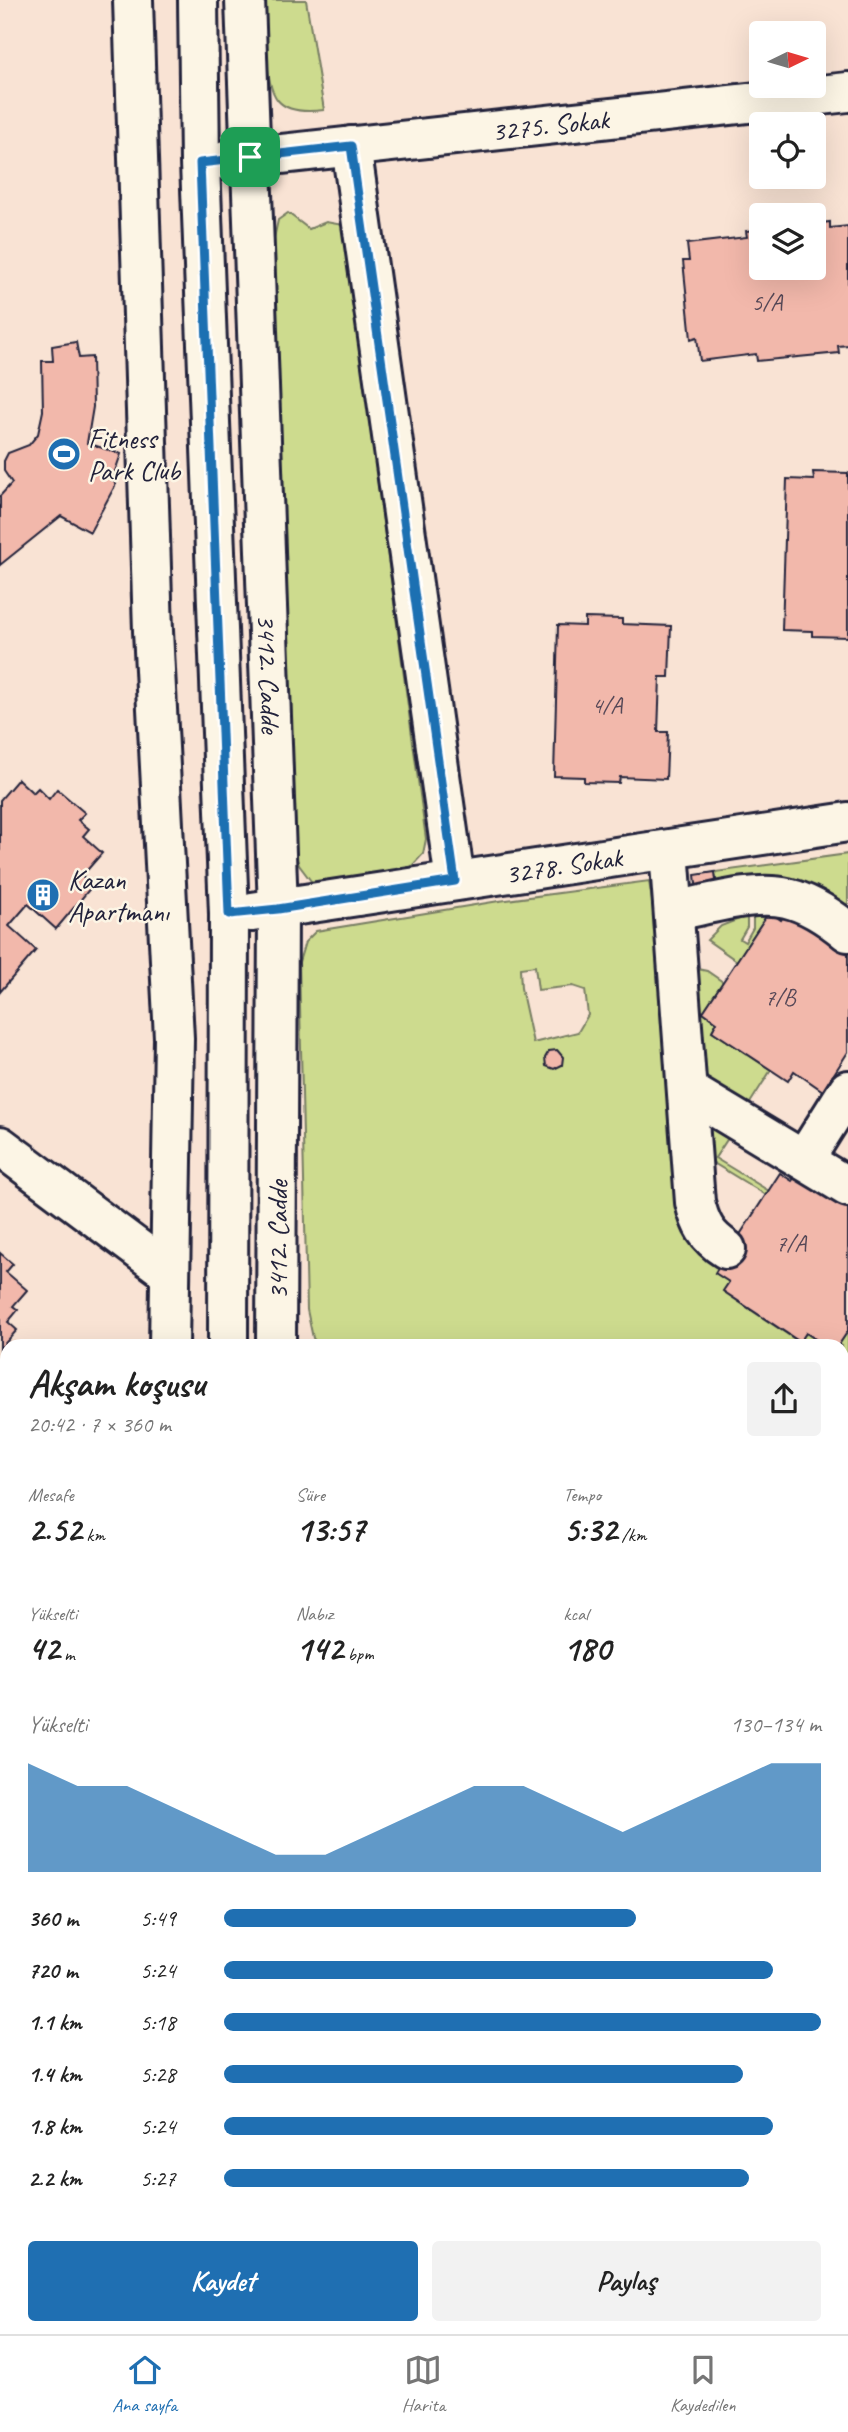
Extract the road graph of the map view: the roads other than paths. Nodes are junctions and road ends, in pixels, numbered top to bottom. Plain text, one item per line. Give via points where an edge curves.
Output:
1 (133, 0) edge
2 (198, 0) edge
3 (245, 0) edge
4 (848, 92) edge
5 (351, 146) junction
6 (250, 157) junction
7 (200, 163) junction
8 (848, 822) edge
9 (669, 850) junction
10 (455, 881) junction
11 (278, 909) junction
12 (674, 911) junction
13 (229, 914) junction
14 (848, 932) edge
15 (687, 1090) junction
16 (848, 1090) edge
17 (0, 1146) edge
18 (804, 1160) junction
19 (848, 1187) edge
20 (726, 1250) dead end
21 (170, 1273) junction
22 (169, 1339) edge
23 (228, 1339) edge
24 (276, 1339) edge

1 - 21 street via 153,631 174,1038
2 - 7 street, 3412. Cadde
3 - 6 street, 3412. Cadde
4 - 5 street, 3275. Sokak
5 - 6 street, 3275. Sokak
5 - 10 street
6 - 7 street, 3275. Sokak
6 - 11 street, 3412. Cadde
7 - 13 street, 3412. Cadde
8 - 9 street, 3278. Sokak
9 - 10 street, 3278. Sokak
9 - 12 street
10 - 11 street, 3278. Sokak
11 - 13 street, 3278. Sokak
11 - 24 street, 3412. Cadde
12 - 14 street via 760,896 786,898 810,907
12 - 15 street
13 - 23 street, 3412. Cadde
15 - 18 street
15 - 20 street via 699,1219 707,1234
16 - 18 street
17 - 21 street
18 - 19 street
21 - 22 street

